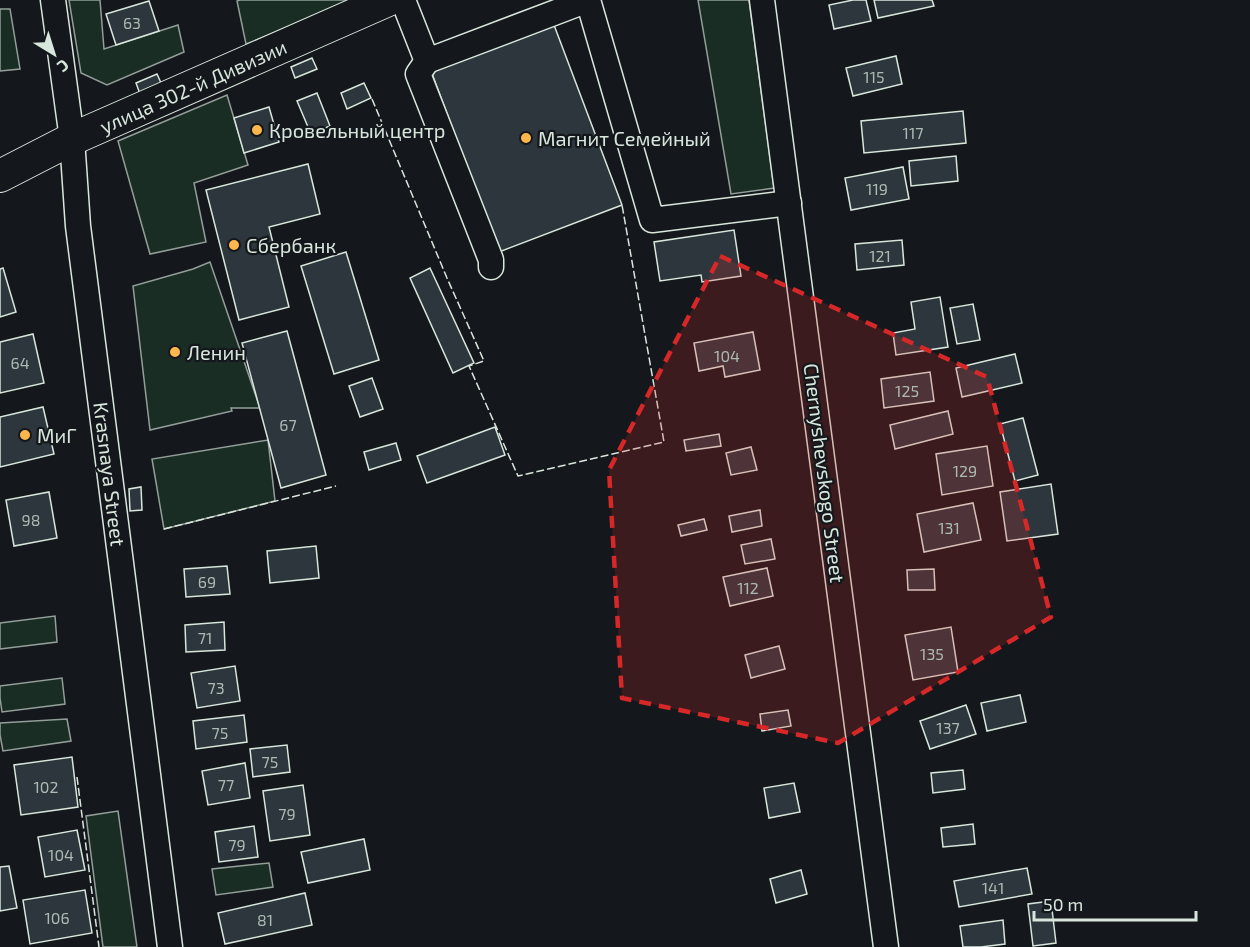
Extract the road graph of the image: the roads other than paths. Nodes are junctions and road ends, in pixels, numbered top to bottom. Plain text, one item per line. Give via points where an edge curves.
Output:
1 (52, 0) edge
2 (388, 0) edge
3 (403, 0) edge
4 (588, 0) edge
5 (762, 0) edge
6 (427, 61) junction
7 (72, 139) junction
8 (0, 176) edge
9 (789, 203) junction
10 (491, 267) dead end
11 (170, 947) edge
12 (886, 947) edge

1 - 7 street, Krasnaya Street
2 - 7 main road, улица 302-й Дивизии
3 - 6 street
4 - 6 street
4 - 9 street via 652,220
5 - 9 street, Chernyshevskogo Street
6 - 10 street via 418,74
7 - 8 main road, улица 302-й Дивизии
7 - 11 street, Krasnaya Street via 78,226
9 - 12 street, Chernyshevskogo Street

